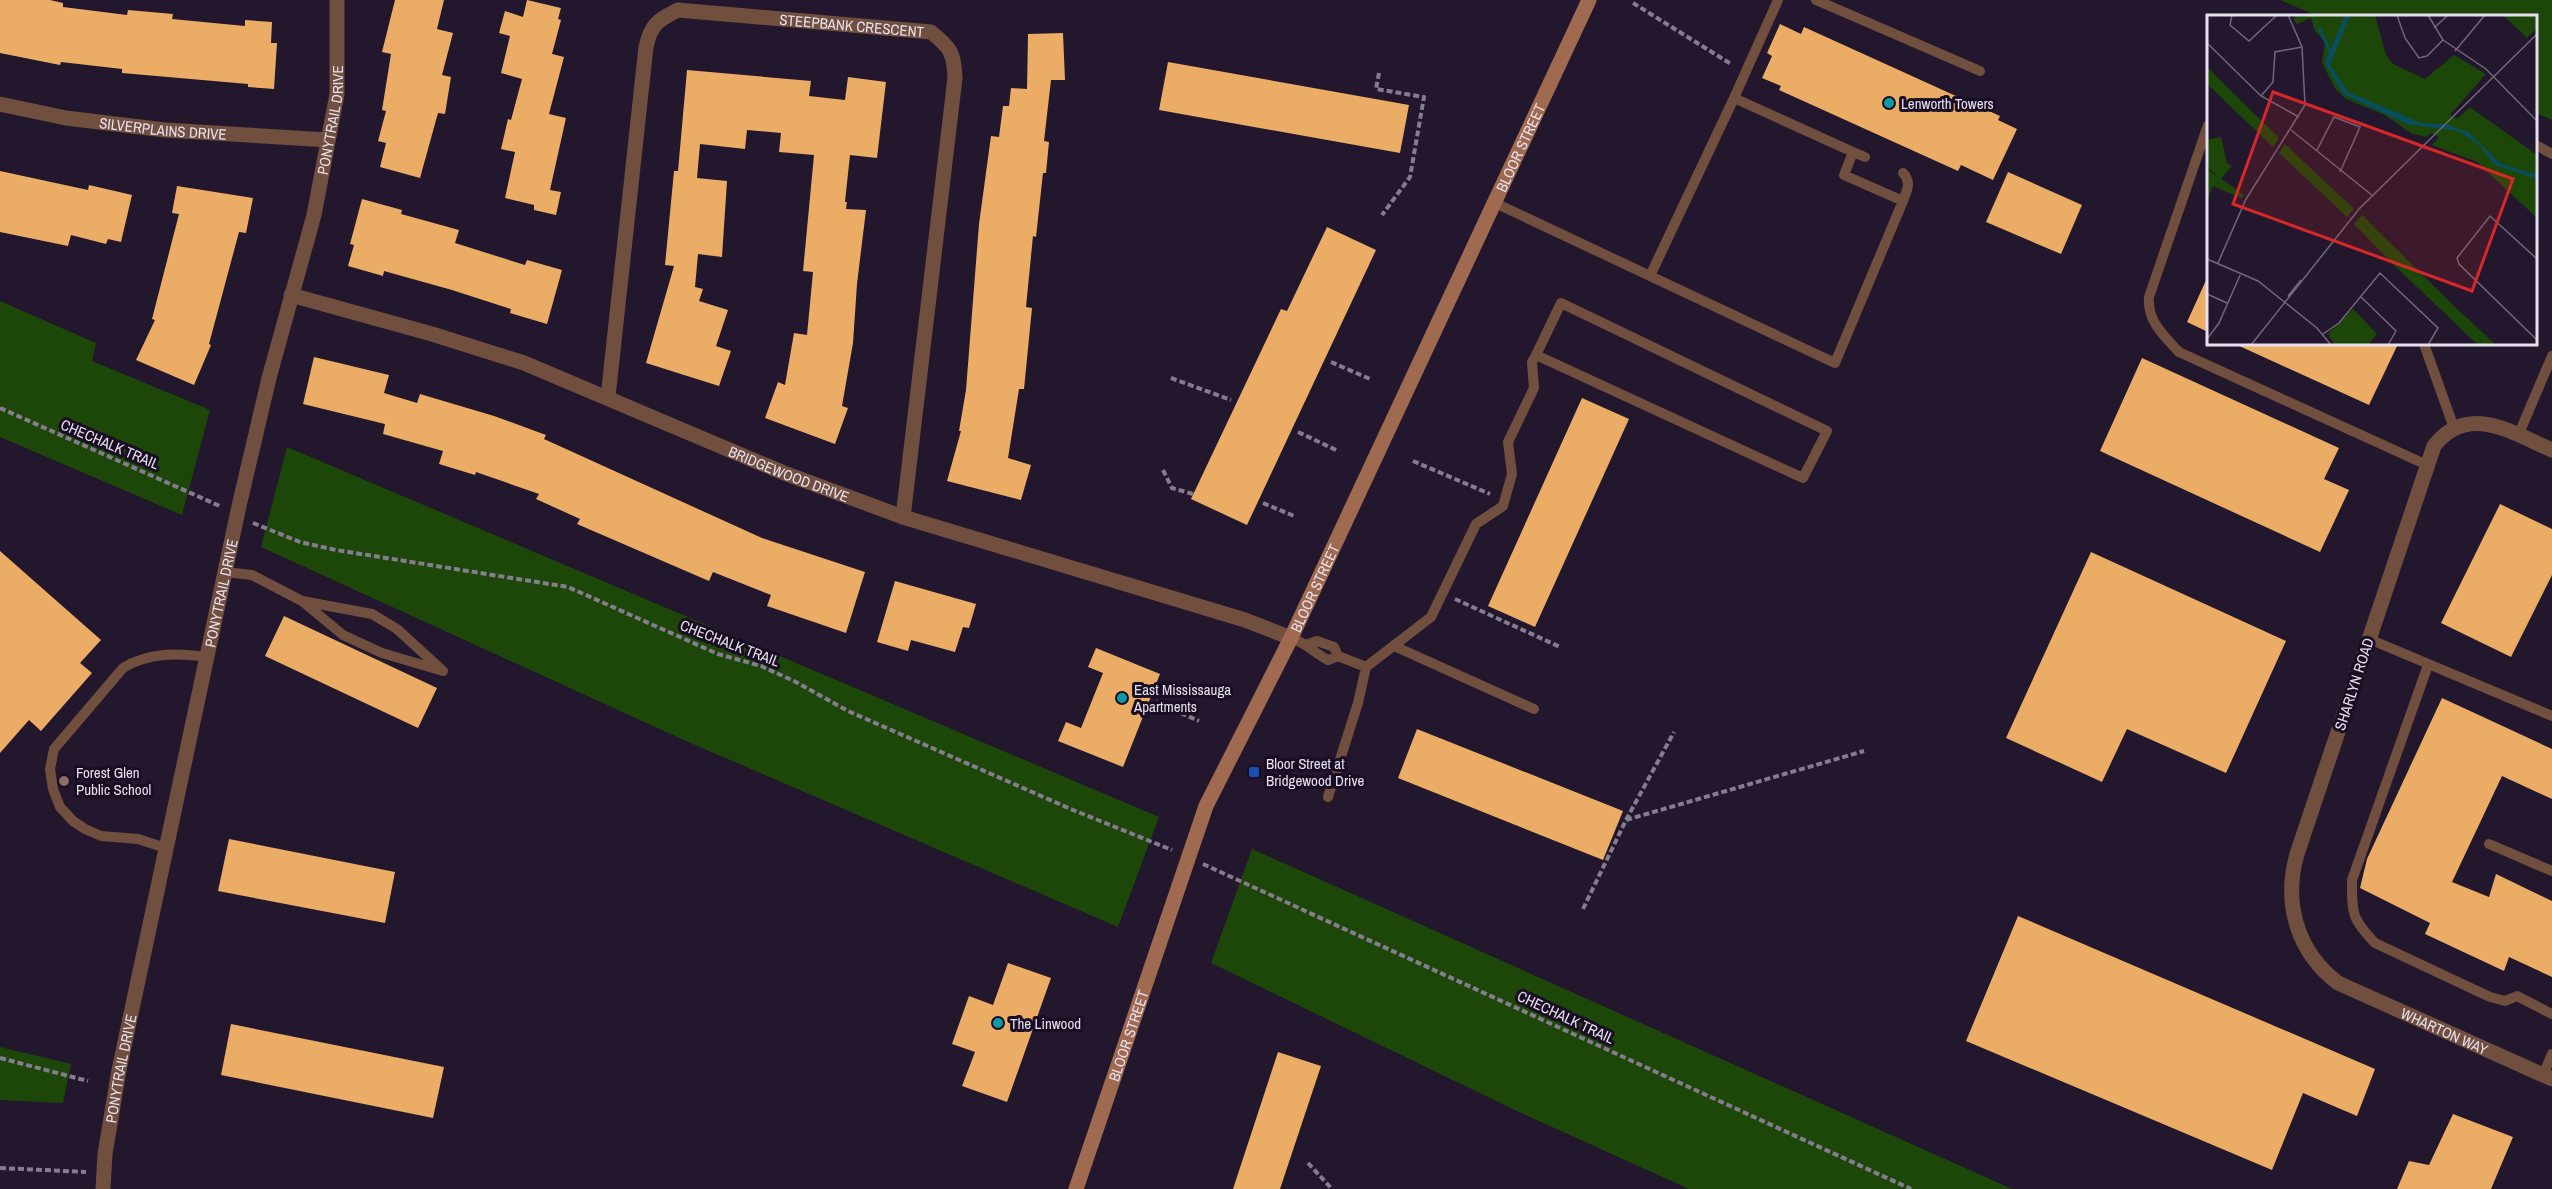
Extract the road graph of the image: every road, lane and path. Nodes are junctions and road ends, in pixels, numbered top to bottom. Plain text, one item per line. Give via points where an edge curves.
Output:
1 (337, 0) edge
2 (1589, 0) edge
3 (1778, 0) edge
4 (1816, 0) edge
5 (1633, 3) dead end
6 (1980, 71) dead end
7 (1379, 73) dead end
8 (1745, 73) junction
9 (1734, 98) junction
10 (0, 104) edge
11 (2207, 128) edge
12 (328, 140) junction
13 (2537, 146) edge
14 (1853, 152) junction
15 (2552, 154) edge
16 (1865, 157) dead end
17 (1903, 173) dead end
18 (1903, 201) junction
19 (1495, 203) junction
20 (1382, 215) dead end
21 (1650, 276) junction
22 (291, 295) junction
23 (2424, 345) edge
24 (1536, 355) junction
25 (2552, 356) edge
26 (1331, 362) dead end
27 (1171, 378) dead end
28 (1370, 378) dead end
29 (608, 397) junction
30 (1231, 400) dead end
31 (0, 408) edge
32 (2454, 428) junction
33 (1298, 432) dead end
34 (2518, 436) junction
35 (1336, 450) dead end
36 (2552, 450) edge
37 (1413, 461) dead end
38 (2427, 465) junction
39 (1163, 470) dead end
40 (1193, 494) dead end
41 (1504, 500) junction
42 (210, 501) dead end
43 (1263, 503) dead end
44 (1294, 516) dead end
45 (903, 518) junction
46 (264, 528) dead end
47 (225, 572) junction
48 (1443, 594) junction
49 (302, 601) junction
50 (1291, 638) junction
51 (2369, 639) junction
52 (1394, 645) junction
53 (1560, 647) dead end
54 (207, 657) junction
55 (2428, 664) junction
56 (1366, 667) junction
57 (1156, 702) dead end
58 (1534, 709) dead end
59 (2552, 716) edge
60 (1199, 720) dead end
61 (1674, 732) dead end
62 (1864, 751) dead end
63 (1328, 797) dead end
64 (1626, 820) junction
65 (2489, 844) dead end
66 (166, 848) junction
67 (1166, 848) dead end
68 (1210, 868) dead end
69 (2552, 871) edge
70 (1583, 909) dead end
71 (2338, 982) joint
72 (2552, 1014) edge
73 (2552, 1054) edge
74 (0, 1058) edge
75 (2547, 1077) edge
76 (88, 1081) dead end
77 (1308, 1163) dead end
78 (0, 1168) edge
79 (104, 1173) junction
80 (103, 1189) edge
81 (1076, 1189) edge
82 (1332, 1189) edge
83 (1911, 1189) edge

1 - 12 street, PONYTRAIL DRIVE via 337,94
2 - 19 main road, BLOOR STREET
3 - 8 lane
4 - 6 lane
5 - 8 path
7 - 20 path via 1376,88 1424,97 1410,177
8 - 9 lane
9 - 14 lane
9 - 21 lane
10 - 12 street, SILVERPLAINS DRIVE via 66,118 154,129
11 - 38 lane via 2149,297 2150,316 2159,331 2180,352
12 - 22 street, PONYTRAIL DRIVE via 314,215
13 - 15 lane
14 - 16 lane
14 - 18 lane via 1844,175
17 - 18 lane via 1909,187
18 - 21 lane via 1835,363
19 - 21 lane
19 - 50 main road, BLOOR STREET
22 - 29 street, BRIDGEWOOD DRIVE via 524,363
22 - 47 street, PONYTRAIL DRIVE
23 - 32 lane
24 - 24 lane via 1561,303 1827,431 1803,478
24 - 41 lane via 1532,362 1534,388 1508,442 1512,474
25 - 34 lane
26 - 28 path
27 - 30 path
29 - 45 street, BRIDGEWOOD DRIVE via 784,473
29 - 45 street, STEEPBANK CRESCENT via 646,47 657,20 678,10 931,32 948,45 955,78
31 - 42 path, CHECHALK TRAIL
32 - 34 street via 2472,423 2498,427
32 - 38 street, SHARLYN ROAD via 2434,446
33 - 35 path
34 - 36 street
37 - 41 path
38 - 51 street, SHARLYN ROAD
39 - 40 path via 1172,488
41 - 48 lane via 1503,506 1476,525
43 - 44 path
45 - 50 street, BRIDGEWOOD DRIVE via 1233,616
46 - 67 path, CHECHALK TRAIL via 336,550 568,587 718,654 761,666 859,716
47 - 49 lane via 252,575
47 - 54 street, PONYTRAIL DRIVE
48 - 52 lane via 1431,616
48 - 53 path
49 - 49 lane via 343,635 382,653 443,671 397,629 372,614
50 - 56 lane via 1308,644 1312,652 1328,660 1338,656
50 - 81 main road, BLOOR STREET via 1206,806
51 - 55 lane
51 - 71 street, SHARLYN ROAD via 2292,879 2294,917 2302,941 2324,972
52 - 56 lane
52 - 58 lane
54 - 66 street, PONYTRAIL DRIVE
54 - 66 lane via 178,654 135,661 123,668 54,749 50,769 53,789 60,807 73,821 101,836 138,839
55 - 59 lane
55 - 72 lane via 2352,880 2352,913 2375,943 2490,997 2505,1001 2517,996
56 - 63 lane
57 - 60 path
61 - 64 path
62 - 64 path
64 - 70 path
65 - 69 lane
66 - 79 street, PONYTRAIL DRIVE via 113,1101
68 - 83 path, CHECHALK TRAIL
71 - 75 street, WHARTON WAY
73 - 75 lane
74 - 76 path
77 - 82 path
78 - 79 path
79 - 80 street, PONYTRAIL DRIVE

